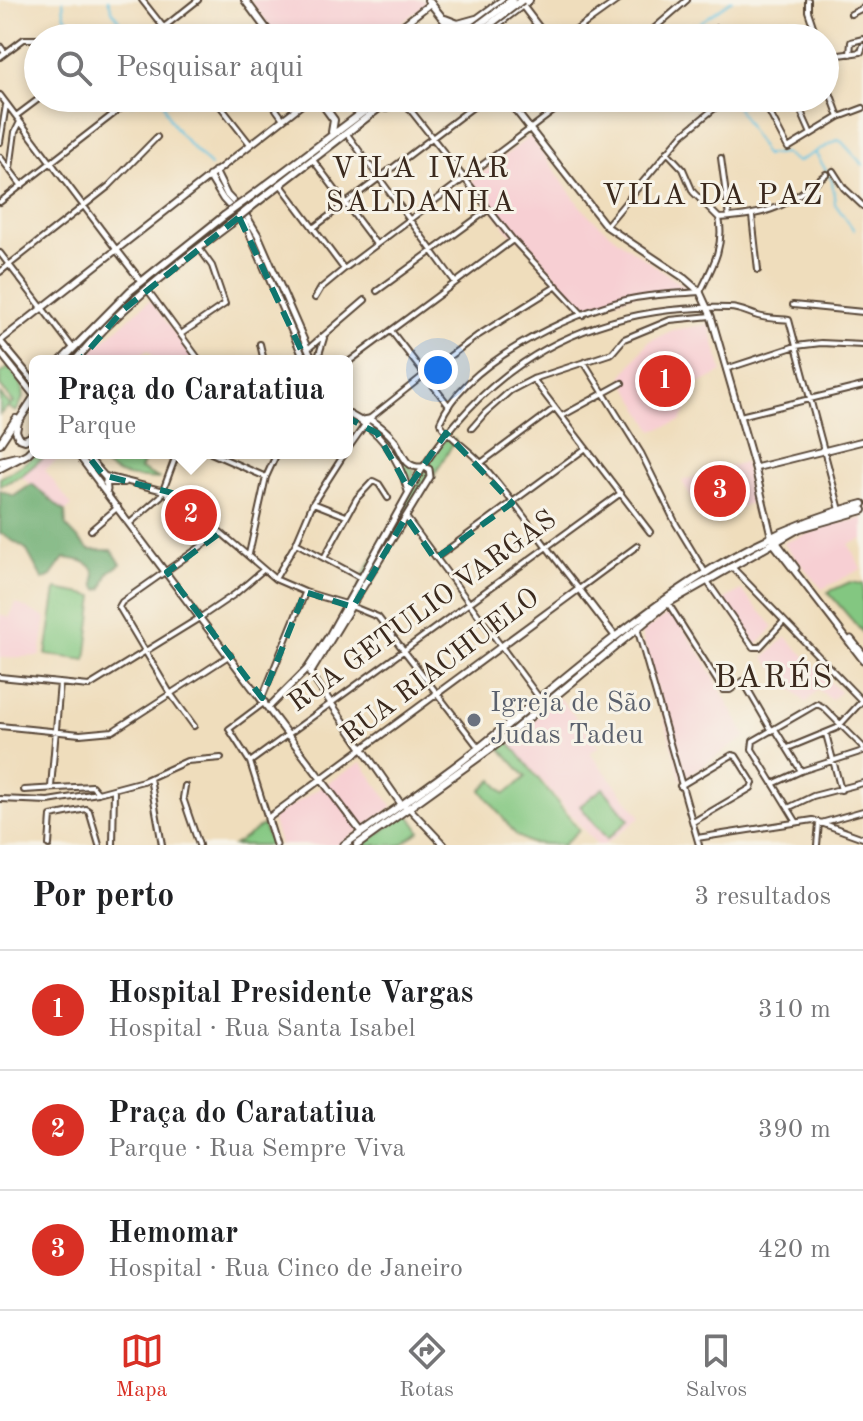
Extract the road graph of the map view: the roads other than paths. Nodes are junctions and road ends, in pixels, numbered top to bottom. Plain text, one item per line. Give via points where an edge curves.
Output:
1 (142, 0) edge
2 (198, 0) edge
3 (245, 0) edge
4 (440, 0) edge
5 (503, 0) edge
6 (512, 0) edge
7 (529, 0) edge
8 (618, 0) edge
9 (687, 0) edge
10 (808, 0) edge
11 (431, 3) edge
12 (522, 3) edge
13 (863, 8) edge
14 (851, 14) dead end
15 (441, 17) junction
16 (479, 18) junction
17 (410, 20) junction
18 (162, 24) edge
19 (168, 24) edge
20 (263, 24) edge
21 (405, 24) edge
22 (413, 24) edge
23 (447, 24) edge
24 (474, 24) edge
25 (479, 24) edge
26 (492, 24) edge
27 (495, 24) edge
28 (537, 24) edge
29 (585, 24) edge
30 (659, 24) edge
31 (812, 24) edge
32 (24, 39) edge
33 (863, 39) edge
34 (0, 46) edge
35 (863, 46) edge
36 (850, 54) junction
37 (3, 55) edge
38 (839, 55) edge
39 (0, 95) edge
40 (6, 102) junction
41 (863, 108) edge
42 (3, 111) edge
43 (25, 112) edge
44 (116, 112) edge
45 (225, 112) edge
46 (278, 112) edge
47 (292, 112) edge
48 (328, 112) edge
49 (362, 112) edge
50 (374, 112) edge
51 (380, 112) edge
52 (412, 112) edge
53 (466, 112) edge
54 (517, 112) edge
55 (552, 112) edge
56 (710, 112) edge
57 (769, 112) edge
58 (801, 112) edge
59 (837, 112) edge
60 (360, 114) joint
61 (839, 117) junction
62 (18, 119) junction
63 (283, 119) junction
64 (530, 129) junction
65 (347, 134) junction
66 (811, 134) junction
67 (330, 136) junction
68 (157, 137) dead end
69 (432, 138) junction
70 (0, 142) edge
71 (250, 144) junction
72 (667, 152) junction
73 (0, 157) edge
74 (721, 158) dead end
75 (313, 160) junction
76 (52, 164) junction
77 (10, 169) junction
78 (215, 171) junction
79 (833, 171) dead end
80 (826, 174) dead end
81 (209, 176) junction
82 (379, 178) junction
83 (464, 179) junction
84 (281, 185) junction
85 (22, 186) junction
86 (0, 202) edge
87 (346, 203) junction
88 (863, 206) edge
89 (84, 207) junction
90 (488, 210) junction
91 (752, 216) junction
92 (729, 217) junction
93 (719, 218) junction
94 (410, 220) junction
95 (606, 226) junction
96 (313, 228) junction
97 (513, 240) junction
98 (376, 245) junction
99 (199, 248) junction
100 (116, 249) junction
101 (432, 250) junction
102 (0, 253) edge
103 (262, 263) junction
104 (9, 265) junction
105 (344, 269) junction
106 (273, 270) junction
107 (758, 270) dead end
108 (0, 272) edge
109 (141, 281) junction
110 (455, 282) junction
111 (557, 286) junction
112 (147, 289) junction
113 (377, 291) dead end
114 (700, 292) junction
115 (315, 298) dead end
116 (365, 300) dead end
117 (793, 305) dead end
118 (41, 309) junction
119 (708, 309) junction
120 (863, 312) edge
121 (583, 315) junction
122 (711, 316) junction
123 (392, 332) junction
124 (181, 334) junction
125 (325, 336) junction
126 (0, 341) edge
127 (260, 344) dead end
128 (863, 345) edge
129 (796, 346) junction
130 (73, 348) junction
131 (309, 348) junction
132 (0, 352) edge
133 (67, 355) edge
134 (80, 355) edge
135 (196, 355) edge
136 (263, 355) edge
137 (302, 355) edge
138 (312, 355) edge
139 (317, 355) edge
140 (353, 359) edge
141 (584, 362) junction
142 (726, 369) junction
143 (424, 375) junction
144 (29, 376) edge
145 (533, 379) junction
146 (622, 383) dead end
147 (863, 386) edge
148 (29, 388) edge
149 (602, 394) junction
150 (810, 399) junction
151 (29, 401) edge
152 (29, 403) edge
153 (449, 406) junction
154 (555, 408) junction
155 (353, 416) edge
156 (562, 416) junction
157 (740, 416) junction
158 (365, 421) junction
159 (472, 428) dead end
160 (446, 433) junction
161 (29, 439) edge
162 (353, 441) edge
163 (863, 441) edge
164 (0, 443) edge
165 (586, 448) junction
166 (29, 450) edge
167 (29, 451) edge
168 (825, 451) junction
169 (83, 459) edge
170 (88, 459) edge
171 (175, 459) edge
172 (225, 459) edge
173 (274, 459) edge
174 (341, 459) edge
175 (0, 461) edge
176 (481, 463) junction
177 (423, 467) junction
178 (0, 468) edge
179 (755, 468) junction
180 (266, 477) junction
181 (102, 480) junction
182 (164, 490) junction
183 (408, 492) junction
184 (621, 493) junction
185 (388, 498) dead end
186 (313, 503) junction
187 (512, 503) junction
188 (863, 504) edge
189 (118, 507) junction
190 (840, 510) junction
191 (863, 510) edge
192 (346, 516) junction
193 (406, 517) junction
194 (130, 523) junction
195 (91, 530) dead end
196 (650, 532) dead end
197 (220, 533) junction
198 (774, 539) junction
199 (207, 543) junction
200 (296, 543) junction
201 (637, 546) dead end
202 (545, 548) junction
203 (249, 555) junction
204 (324, 558) junction
205 (435, 559) junction
206 (731, 565) junction
207 (263, 570) junction
208 (167, 572) junction
209 (706, 576) junction
210 (359, 577) junction
211 (275, 579) junction
212 (579, 589) junction
213 (305, 592) junction
214 (668, 603) junction
215 (468, 604) junction
216 (350, 606) junction
217 (201, 617) junction
218 (784, 621) junction
219 (637, 627) junction
220 (615, 636) junction
221 (501, 647) junction
222 (405, 650) junction
223 (146, 653) junction
224 (863, 654) edge
225 (230, 655) junction
226 (863, 660) edge
227 (308, 672) junction
228 (0, 677) edge
229 (60, 683) junction
230 (170, 693) junction
231 (438, 694) junction
232 (540, 699) junction
233 (862, 701) edge
234 (265, 702) junction
235 (331, 704) junction
236 (840, 725) junction
237 (0, 726) edge
238 (194, 726) dead end
239 (774, 730) junction
240 (55, 731) junction
241 (289, 734) junction
242 (826, 734) junction
243 (479, 748) junction
244 (788, 748) junction
245 (863, 749) edge
246 (363, 750) junction
247 (221, 758) dead end
248 (250, 762) junction
249 (834, 762) junction
250 (801, 771) junction
251 (150, 778) junction
252 (322, 779) junction
253 (775, 783) junction
254 (863, 783) edge
255 (185, 786) dead end
256 (680, 786) junction
257 (51, 787) junction
258 (114, 789) junction
259 (24, 790) dead end
260 (841, 790) junction
261 (98, 793) junction
262 (0, 799) edge
263 (401, 804) junction
264 (409, 808) junction
265 (789, 808) junction
266 (863, 811) edge
267 (270, 818) junction
268 (796, 821) junction
269 (692, 822) junction
270 (819, 823) junction
271 (361, 832) junction
272 (697, 838) junction
273 (863, 838) edge
274 (49, 845) edge
275 (99, 845) edge
276 (113, 845) edge
277 (162, 845) edge
278 (199, 845) edge
279 (276, 845) edge
280 (344, 845) edge
281 (357, 845) edge
282 (444, 845) edge
283 (699, 845) edge
284 (817, 845) edge

1 - 18 street
2 - 19 street
3 - 20 main road
4 - 11 street
5 - 16 main road
6 - 25 main road, bridge
7 - 12 main road
8 - 29 street
9 - 30 street
10 - 31 street
11 - 15 main road
11 - 17 street
12 - 26 main road, bridge
12 - 27 main road
12 - 28 street
13 - 14 street
15 - 16 main road via 458,24
15 - 23 main road
16 - 24 main road
17 - 21 street
17 - 22 street
32 - 37 street
33 - 36 street via 851,42
34 - 37 street
35 - 36 street via 861,52
36 - 38 street
39 - 40 street
40 - 42 street
40 - 62 street
41 - 61 street
42 - 70 street
43 - 62 street
44 - 76 street
45 - 71 street
46 - 63 street
47 - 63 street
48 - 67 main road via 335,125
49 - 60 main road
50 - 65 main road
51 - 65 main road
52 - 69 street
53 - 69 street
54 - 64 street
55 - 64 street
56 - 72 street
57 - 66 street via 788,148
58 - 66 street
59 - 61 street
60 - 67 main road
61 - 66 street
62 - 76 street
62 - 77 street
63 - 71 street
64 - 83 street
64 - 95 street
65 - 75 main road
65 - 82 street
67 - 109 main road, bridge
68 - 89 street
69 - 82 street
69 - 83 street
71 - 78 street
72 - 93 street via 683,169 693,192
72 - 95 street
73 - 77 street
74 - 92 street
75 - 84 main road
75 - 87 street
76 - 85 street
76 - 89 street
77 - 85 street
78 - 81 street
78 - 106 street via 254,227
79 - 88 street
80 - 91 street via 788,203
81 - 100 street
81 - 103 street via 245,223
82 - 87 street
82 - 94 street
83 - 90 street
83 - 94 street
84 - 96 street
84 - 99 main road, bridge
85 - 86 street
87 - 96 street
87 - 98 street
89 - 100 street
89 - 104 street
90 - 97 street
90 - 101 street
91 - 92 street
91 - 107 street
92 - 93 street
93 - 114 street via 719,251
94 - 98 street
94 - 101 street
95 - 114 street
96 - 105 street
97 - 110 street
97 - 111 street
98 - 105 street
99 - 112 main road
99 - 124 street via 212,266 226,306
100 - 109 street
100 - 118 street
101 - 110 street
101 - 113 street
102 - 104 street
103 - 106 street
103 - 137 street
104 - 108 street
104 - 118 street
105 - 115 street
106 - 131 street
109 - 130 main road
110 - 123 street
111 - 121 street
111 - 143 street
112 - 124 street
112 - 134 main road
114 - 119 street
114 - 121 street via 640,297
116 - 125 street
117 - 120 street
118 - 126 street
118 - 130 street
119 - 122 street
119 - 129 street via 732,307 789,320
119 - 160 street via 657,310 563,339 491,385
121 - 153 street via 484,368
122 - 141 street via 670,320 624,339 612,353
122 - 142 street
123 - 140 street
123 - 143 street
124 - 135 street
125 - 131 street
125 - 139 street
126 - 144 street
127 - 136 street
128 - 129 street
129 - 142 street
129 - 150 street
130 - 133 main road
131 - 138 street
132 - 148 street
141 - 145 street
141 - 149 street
142 - 157 street
143 - 153 street
143 - 158 street
145 - 154 street
145 - 159 street via 500,399
146 - 149 street
147 - 150 street
149 - 156 street
149 - 209 street via 641,453
150 - 157 street
150 - 168 street
151 - 164 main road
152 - 161 main road via 16,428 22,440
153 - 160 street via 440,422
154 - 156 street
154 - 176 street
155 - 158 street
156 - 165 street
157 - 179 street
158 - 162 street
158 - 177 street via 394,440 409,464
158 - 183 street via 390,448
160 - 176 street
160 - 177 street
163 - 168 street
165 - 184 street
165 - 187 street
166 - 175 main road
167 - 178 main road
168 - 179 street
168 - 190 street
169 - 181 street
170 - 181 street
171 - 182 street
172 - 180 street
173 - 180 street
174 - 186 street
176 - 187 street
177 - 183 street
177 - 193 street via 430,477
179 - 198 street
180 - 203 street
181 - 182 street
181 - 189 street
182 - 194 street
182 - 197 street via 176,494
182 - 199 street
183 - 210 street
184 - 196 street
184 - 202 street, RUA GETULIO VARGAS
185 - 192 street via 374,481
186 - 192 street
186 - 200 street
187 - 202 street
187 - 205 street
188 - 190 main road
189 - 194 street
189 - 195 street
190 - 198 main road via 796,524
191 - 198 main road
192 - 204 street
193 - 205 street
193 - 216 street
194 - 208 street
197 - 199 street
197 - 203 street
198 - 206 main road
198 - 209 main road
198 - 224 street
198 - 226 street
199 - 208 street
200 - 204 street
200 - 211 street
201 - 212 street, RUA RIACHUELO
202 - 212 street
202 - 215 street, RUA GETULIO VARGAS
203 - 207 street
204 - 210 street
205 - 215 street
206 - 209 main road
206 - 218 street
207 - 211 street
207 - 217 street
208 - 217 street
208 - 223 street via 119,605
209 - 214 main road
209 - 218 street via 753,647 760,647
209 - 220 main road via 666,597
210 - 216 street
211 - 213 street
212 - 220 street
212 - 221 street, RUA RIACHUELO
213 - 216 street
213 - 234 street
214 - 219 main road
214 - 239 street via 723,690 743,681
215 - 221 street
215 - 222 street, RUA GETULIO VARGAS
216 - 222 street via 382,621
216 - 227 street
217 - 223 street
217 - 225 street
218 - 233 street
219 - 256 street
219 - 264 main road via 497,744
220 - 232 main road
221 - 231 street, RUA RIACHUELO
221 - 232 street
222 - 231 street
222 - 235 street, RUA GETULIO VARGAS
223 - 229 street via 89,686
223 - 230 street
225 - 230 street
225 - 234 street
227 - 234 street
227 - 235 street
228 - 229 street
229 - 240 street
230 - 238 street
230 - 240 street via 113,731
231 - 243 street
231 - 246 street, RUA RIACHUELO
232 - 243 main road
233 - 236 street
234 - 241 street
234 - 248 street via 230,729
235 - 241 street, RUA GETULIO VARGAS
235 - 246 street
236 - 239 street via 817,704
236 - 242 street
236 - 245 street
237 - 240 street
239 - 244 street
239 - 253 street via 753,741 752,749
240 - 257 street
241 - 248 street, RUA GETULIO VARGAS
241 - 252 street
242 - 244 street
242 - 249 street
243 - 263 main road
244 - 250 street
245 - 249 street
246 - 252 street, RUA RIACHUELO
246 - 263 street
247 - 251 street via 187,761
248 - 267 street
249 - 250 street
249 - 260 street
250 - 253 street
251 - 258 street
251 - 277 street
252 - 267 street, RUA RIACHUELO
252 - 271 street
253 - 265 street
254 - 260 street
255 - 278 street via 183,798
256 - 269 street
256 - 269 street via 732,755 753,783
257 - 259 street
257 - 261 street via 88,785
258 - 261 street
258 - 276 street
260 - 265 street
261 - 262 street via 48,801
263 - 264 street
263 - 271 main road
264 - 281 main road
264 - 282 street
265 - 268 street
266 - 270 street
267 - 279 street
268 - 270 street
268 - 272 street
269 - 272 street
270 - 273 street
270 - 284 street
271 - 280 main road
272 - 283 street
274 - 275 street via 51,816 86,809

